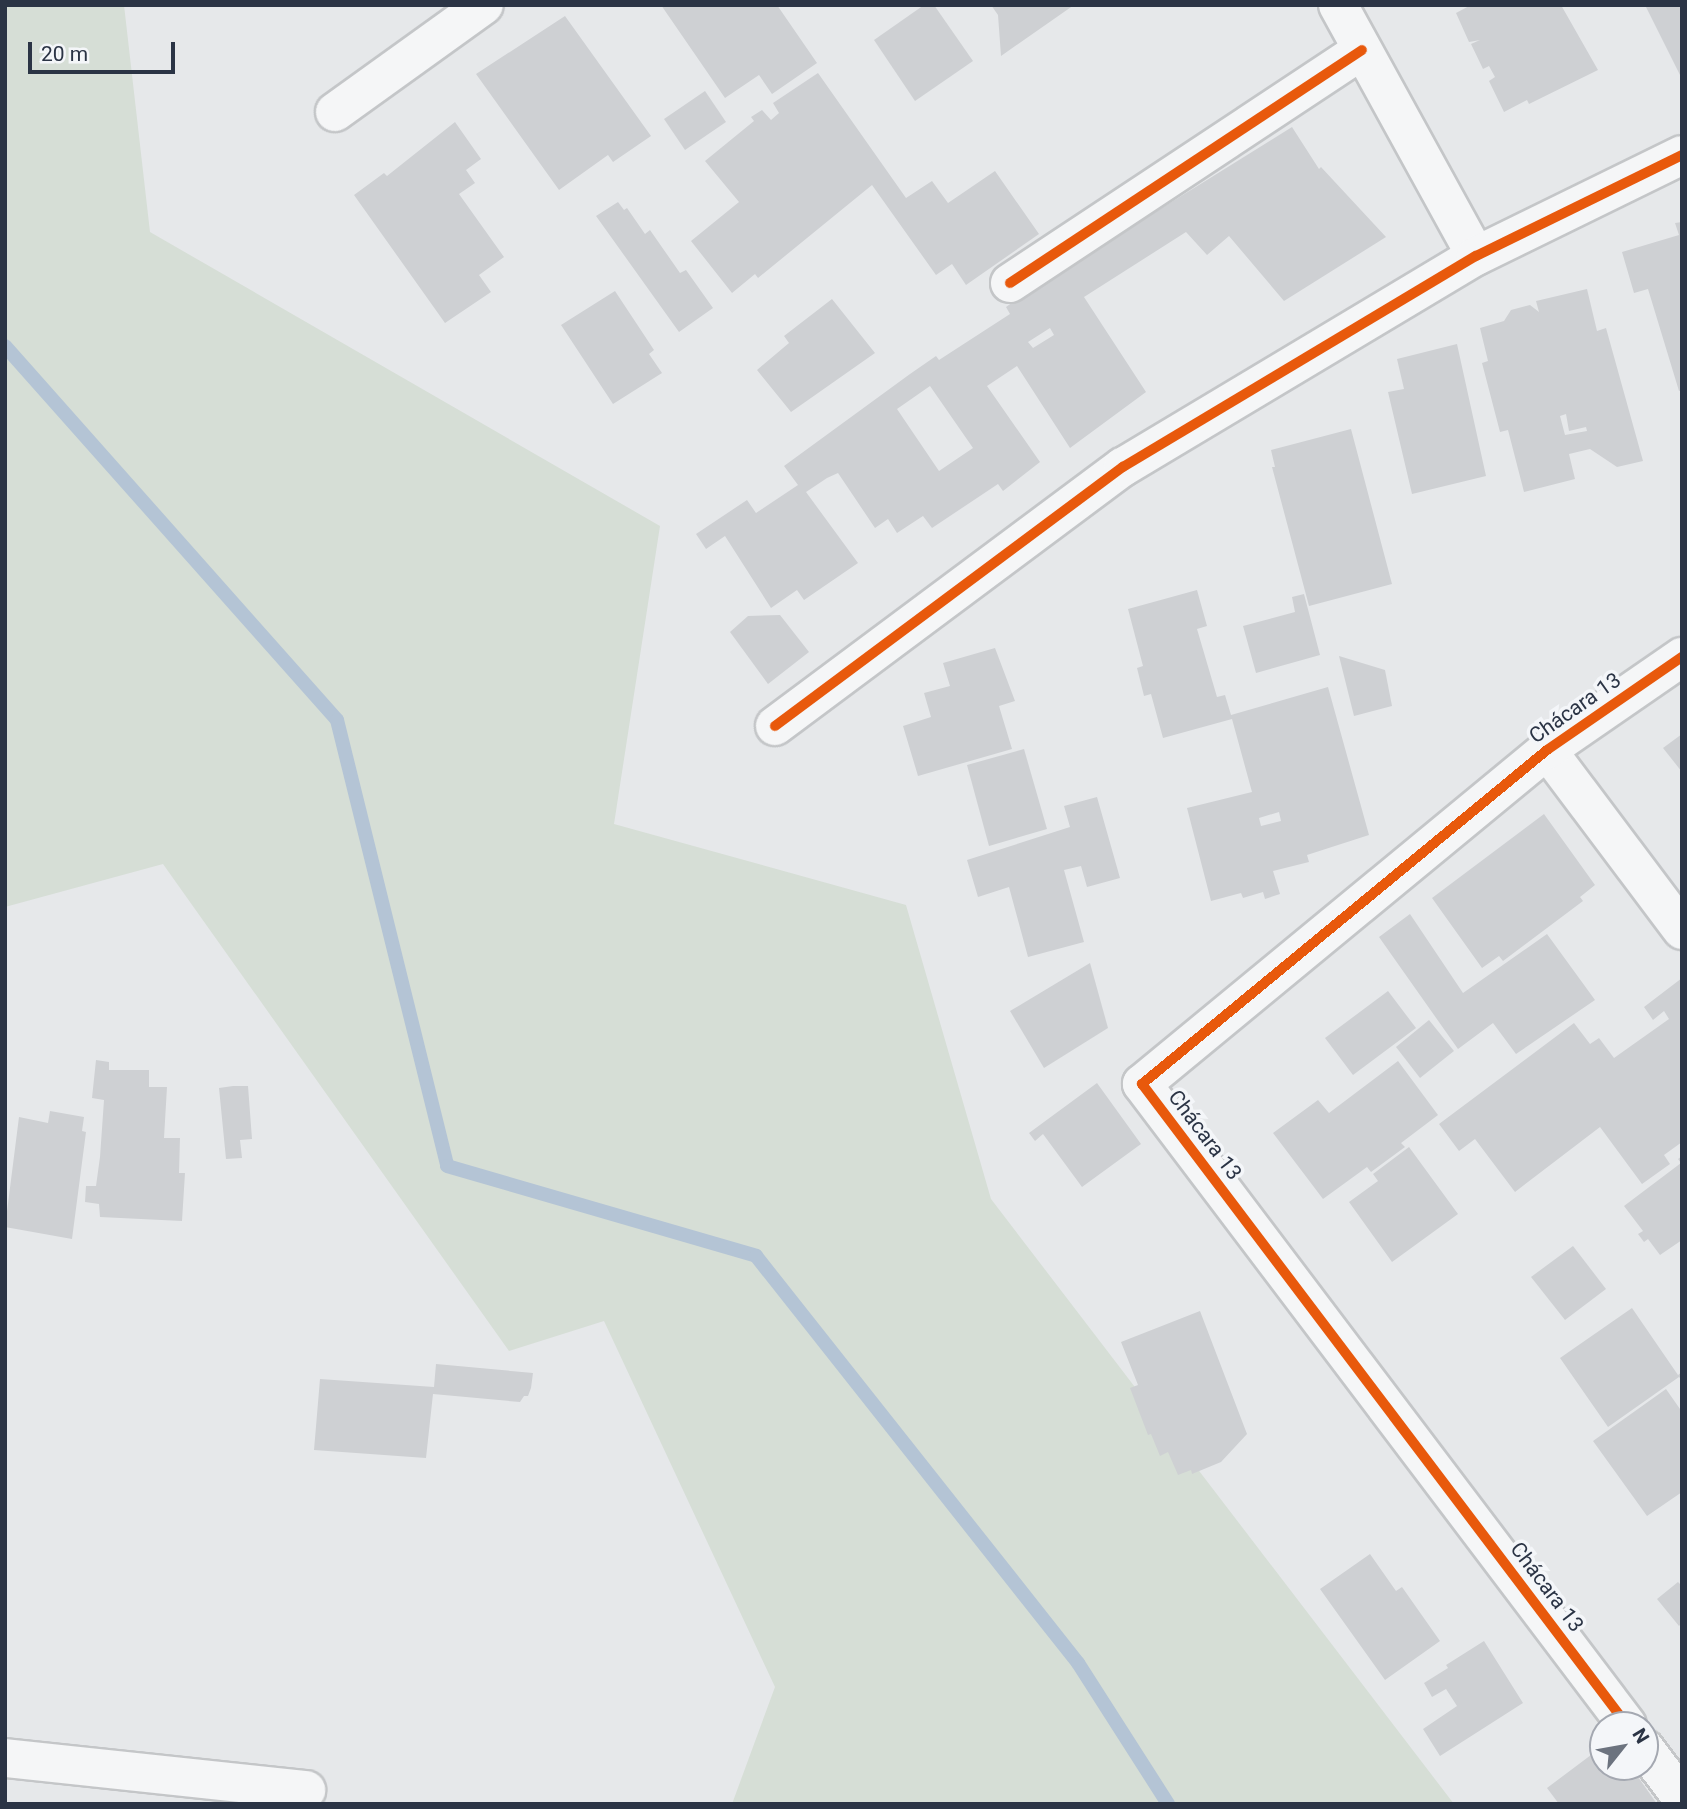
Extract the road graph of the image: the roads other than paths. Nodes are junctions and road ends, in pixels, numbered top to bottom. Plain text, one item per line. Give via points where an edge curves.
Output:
1 (484, 5) edge
2 (1338, 5) edge
3 (1362, 50) junction
4 (335, 112) dead end
5 (1682, 155) edge
6 (1476, 256) junction
7 (1010, 283) dead end
8 (1682, 657) edge
9 (775, 726) dead end
10 (1548, 750) junction
11 (1682, 930) edge
12 (1616, 1711) edge
13 (5, 1758) edge
14 (1659, 1768) edge
15 (306, 1790) dead end
16 (1682, 1798) edge

1 - 4 street
2 - 3 street
3 - 6 street
3 - 7 street
5 - 6 street
6 - 9 street via 1123,467
8 - 10 street, Chácara 13
10 - 11 street, Chácara 13
10 - 12 street, Chácara 13 via 1142,1084
13 - 15 street
14 - 16 street

